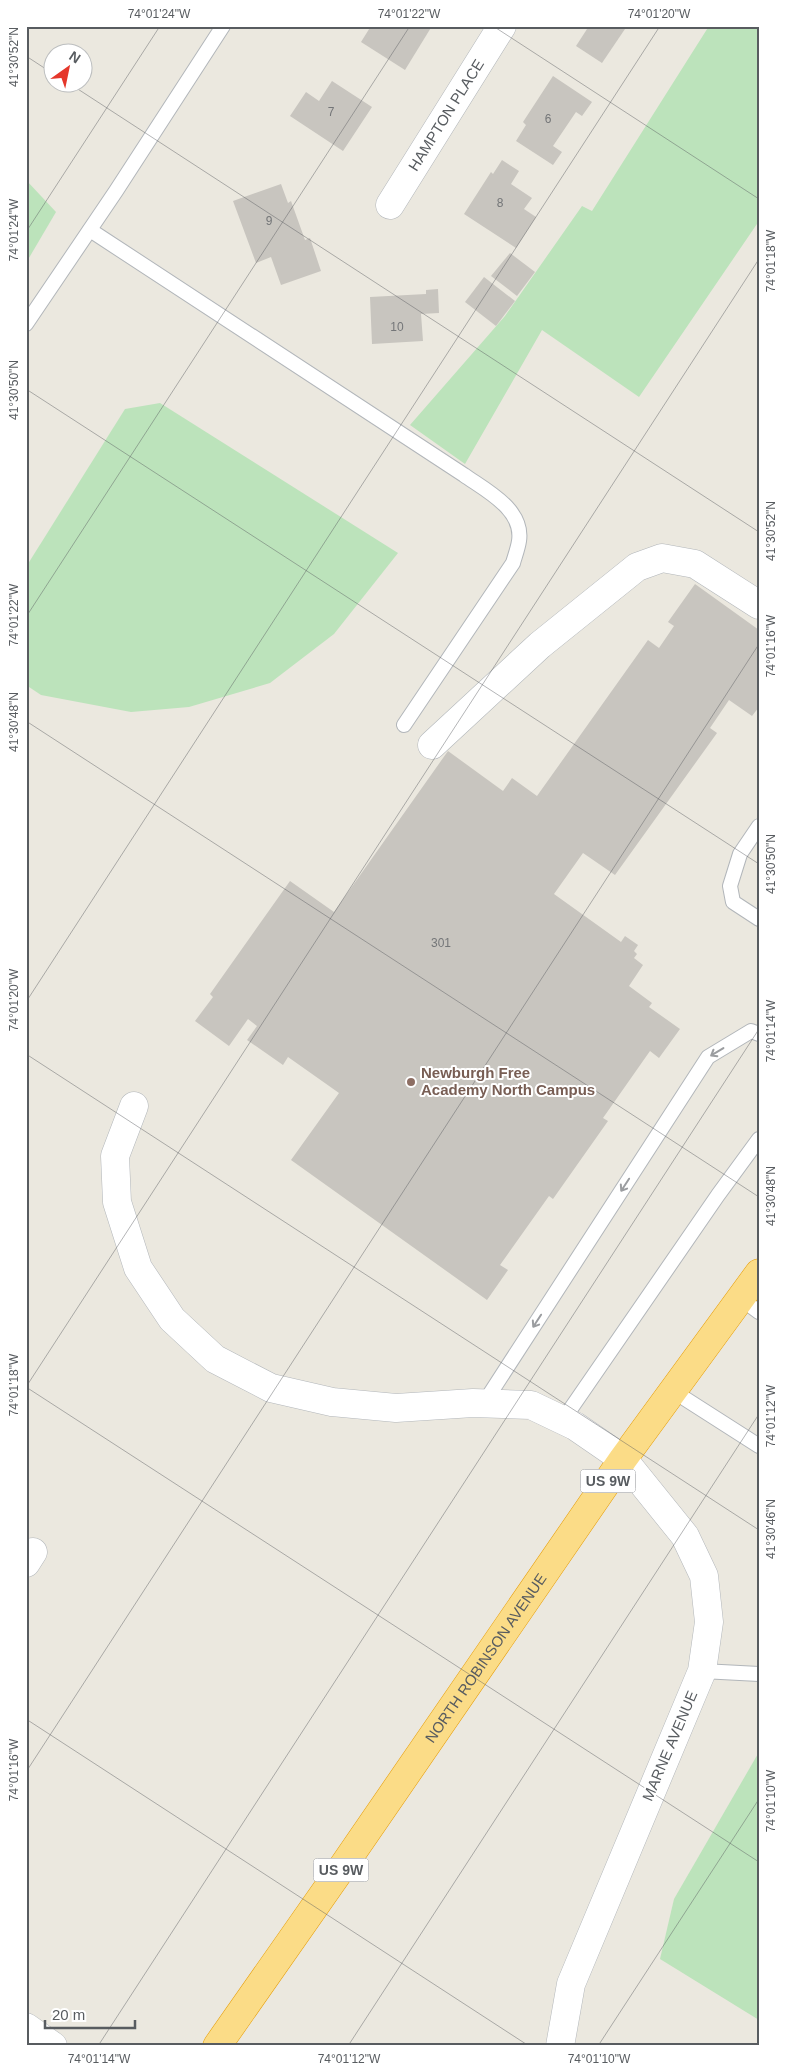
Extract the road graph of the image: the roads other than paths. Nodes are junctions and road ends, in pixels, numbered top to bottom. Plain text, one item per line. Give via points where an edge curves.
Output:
1 (223, 26) edge
2 (502, 26) edge
3 (390, 205) dead end
4 (90, 230) junction
5 (26, 324) edge
6 (759, 606) edge
7 (404, 725) dead end
8 (432, 745) dead end
9 (759, 826) edge
10 (759, 919) edge
11 (759, 1034) edge
12 (134, 1106) dead end
13 (759, 1140) edge
14 (759, 1273) edge
15 (749, 1305) edge
16 (673, 1391) junction
17 (484, 1403) junction
18 (563, 1420) junction
19 (759, 1446) edge
20 (623, 1459) junction
21 (702, 1671) junction
22 (759, 1674) edge
23 (26, 2027) edge
24 (54, 2046) edge
25 (217, 2046) edge
26 (560, 2046) edge

1 - 4 lane
2 - 3 street, HAMPTON PLACE
4 - 5 lane
4 - 7 lane via 464,475 495,497 515,517 520,539 513,563
6 - 8 street via 694,564 662,558 637,567 540,645
9 - 10 lane via 740,854 730,886 734,902
11 -> 17 lane via 751,1031 708,1057
12 - 17 street, MARNE AVENUE via 115,1156 117,1202 138,1268 172,1319 215,1359 270,1388 332,1402 396,1408
13 - 18 lane
14 - 15 highway, NORTH ROBINSON AVENUE / US 9W
15 - 16 highway, NORTH ROBINSON AVENUE / US 9W
16 - 19 lane
16 - 20 highway, NORTH ROBINSON AVENUE / US 9W
17 - 18 street, MARNE AVENUE via 531,1405
18 - 20 street, MARNE AVENUE
20 - 21 street, MARNE AVENUE via 685,1536 704,1576 709,1622
20 - 25 highway, NORTH ROBINSON AVENUE / US 9W
21 - 22 lane
21 - 26 street, MARNE AVENUE via 571,1984
23 - 24 street

